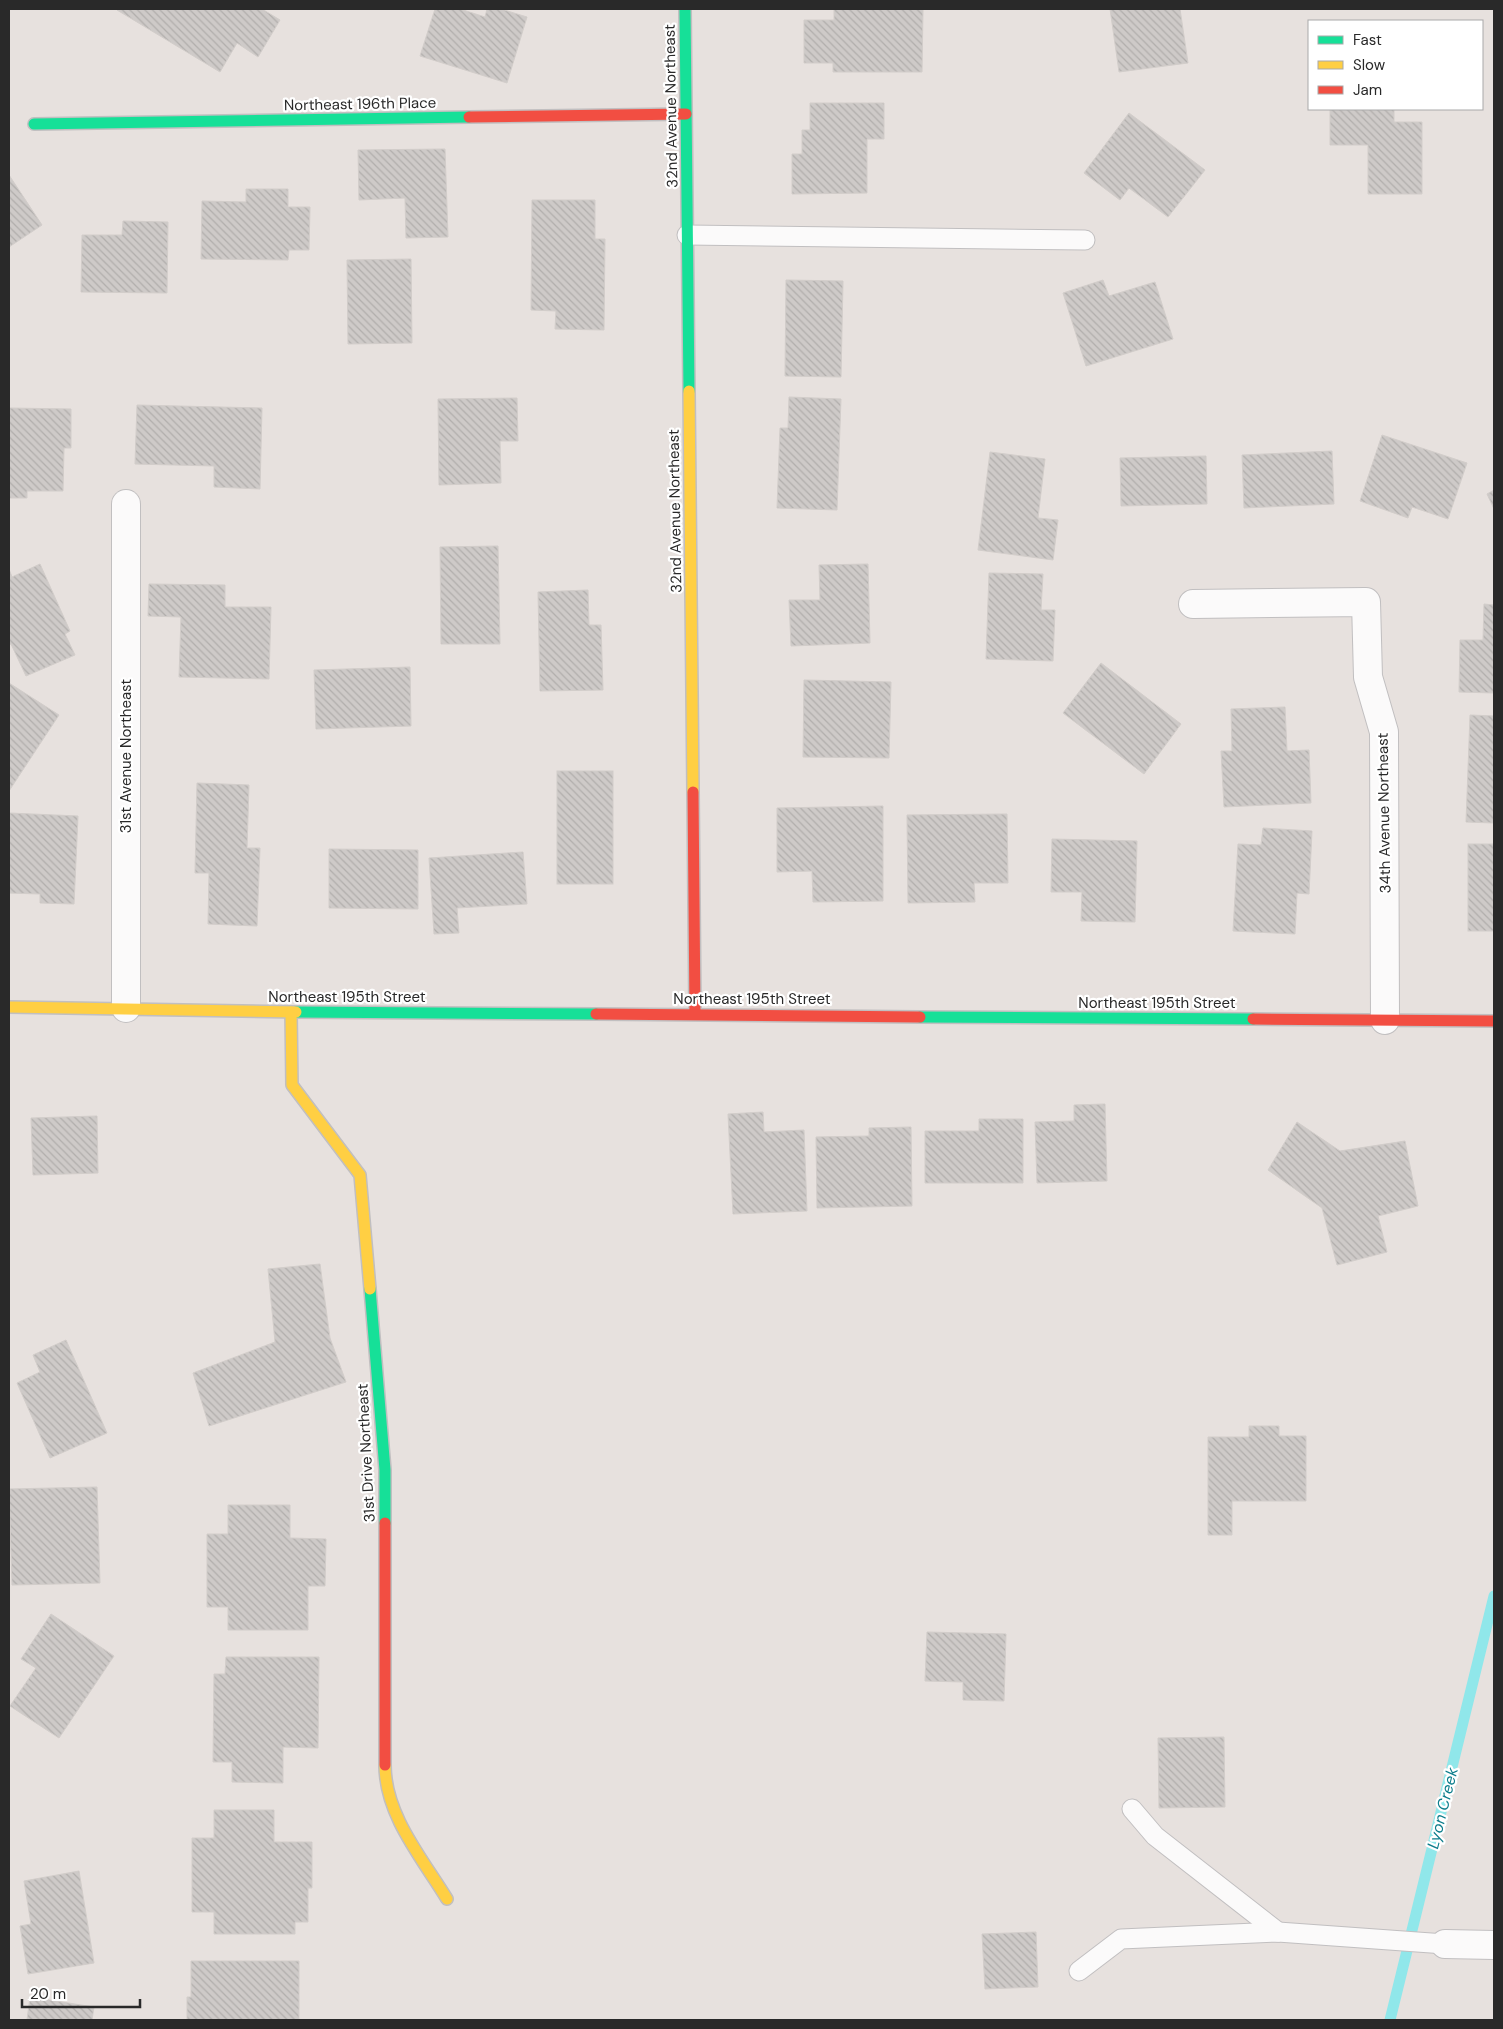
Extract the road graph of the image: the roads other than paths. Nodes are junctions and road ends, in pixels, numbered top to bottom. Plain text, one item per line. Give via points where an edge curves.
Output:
1 (685, 9) edge
2 (686, 114) junction
3 (34, 124) dead end
4 (687, 235) junction
5 (1085, 240) dead end
6 (126, 504) dead end
7 (1193, 604) dead end
8 (9, 1007) edge
9 (126, 1008) junction
10 (291, 1012) junction
11 (695, 1014) junction
12 (1385, 1020) junction
13 (1494, 1020) edge
14 (1132, 1809) dead end
15 (447, 1899) dead end
16 (1278, 1932) junction
17 (1445, 1944) joint
18 (1494, 1944) edge
19 (1079, 1971) dead end

1 - 2 street, 32nd Avenue Northeast
2 - 3 street, Northeast 196th Place
2 - 4 street, 32nd Avenue Northeast
4 - 5 lane
4 - 11 street, 32nd Avenue Northeast
6 - 9 street, 31st Avenue Northeast
7 - 12 street, 34th Avenue Northeast via 1366,602 1368,677 1384,732
8 - 9 street, Northeast 195th Street
9 - 10 street, Northeast 195th Street
10 - 11 street, Northeast 195th Street
10 - 15 street, 31st Drive Northeast via 292,1086 360,1175 385,1470 385,1782 396,1817
11 - 12 street, Northeast 195th Street
12 - 13 street, Northeast 195th Street
14 - 16 lane via 1155,1836
16 - 17 lane
16 - 19 lane via 1121,1939
17 - 18 street

